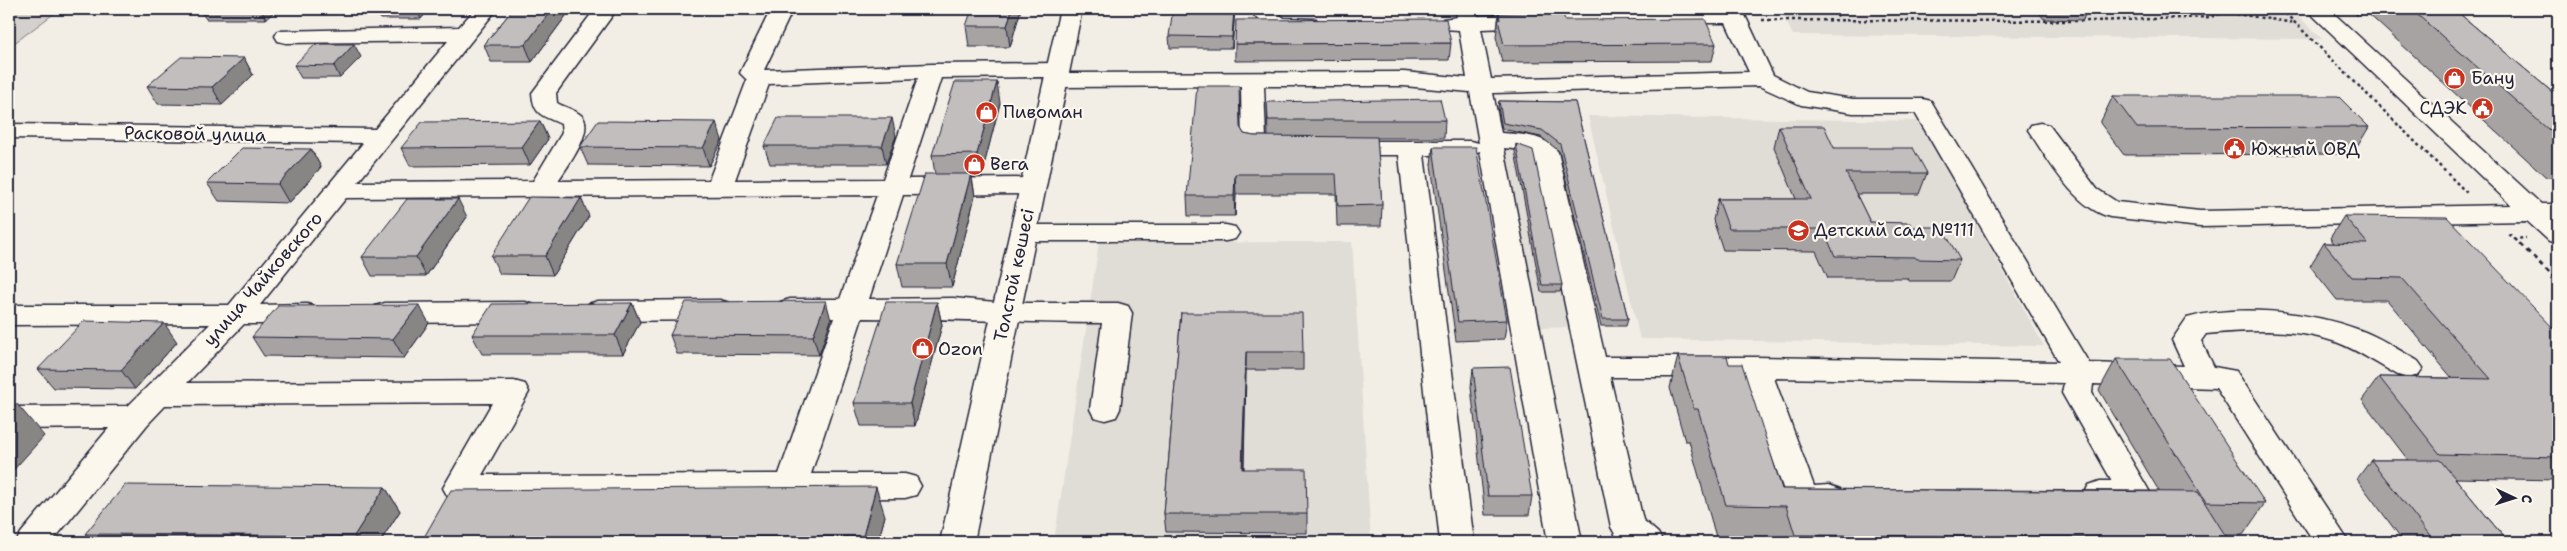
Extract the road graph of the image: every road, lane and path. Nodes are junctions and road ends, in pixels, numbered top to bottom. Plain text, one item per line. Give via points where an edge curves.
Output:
1 (486, 9) edge
2 (606, 9) edge
3 (782, 9) edge
4 (1071, 9) edge
5 (1260, 9) edge
6 (1834, 9) edge
7 (2281, 9) edge
8 (2317, 9) edge
9 (2223, 10) edge
10 (1651, 12) edge
11 (1733, 12) edge
12 (1566, 14) edge
13 (1468, 16) edge
14 (1839, 19) junction
15 (2295, 22) junction
16 (1329, 24) edge
17 (1429, 24) edge
18 (465, 34) junction
19 (286, 36) dead end
20 (932, 70) junction
21 (1057, 75) junction
22 (760, 77) junction
23 (1252, 79) junction
24 (1763, 79) junction
25 (1482, 86) junction
26 (2040, 130) dead end
27 (9, 131) edge
28 (382, 136) junction
29 (1491, 144) junction
30 (1411, 148) junction
31 (1033, 186) junction
32 (893, 187) junction
33 (719, 188) junction
34 (541, 189) junction
35 (339, 190) junction
36 (2546, 212) edge
37 (2487, 213) junction
38 (1023, 233) junction
39 (1226, 233) dead end
40 (2558, 235) edge
41 (2532, 238) dead end
42 (2515, 239) junction
43 (2558, 281) edge
44 (851, 309) junction
45 (1006, 313) junction
46 (237, 314) junction
47 (9, 315) edge
48 (1755, 366) junction
49 (1593, 367) junction
50 (2408, 368) dead end
51 (2080, 373) junction
52 (2204, 377) junction
53 (158, 394) junction
54 (1105, 409) dead end
55 (136, 417) junction
56 (9, 418) edge
57 (791, 486) junction
58 (906, 486) dead end
59 (2076, 495) edge
60 (1861, 498) edge
61 (33, 542) edge
62 (957, 542) edge
63 (1457, 542) edge
64 (1564, 542) edge
65 (1646, 542) edge
66 (2332, 542) edge

1 - 18 street, улица Чайковского
2 - 34 street via 544,93 545,107 572,120 574,133
3 - 22 street via 751,73
4 - 21 street, Толстой көшесі
5 - 16 street via 1279,25
6 - 14 path
7 - 15 path
8 - 36 street
9 - 14 path via 2211,16 2092,21
9 - 15 path
10 - 11 street
10 - 12 street
11 - 14 path via 1766,20
11 - 24 street
12 - 13 street
13 - 17 street
13 - 25 street
15 - 37 path
18 - 19 street
18 - 28 street, улица Чайковского
20 - 21 street
20 - 22 street
20 - 32 street
21 - 23 street
21 - 31 street, Толстой көшесі
22 - 33 street
23 - 25 street via 1404,79
23 - 30 street via 1254,148
24 - 25 street
24 - 51 street via 1801,98 1853,106 1923,106
25 - 29 street
26 - 37 street via 2088,195 2110,209 2200,219
27 - 28 street, Расковой улица
28 - 35 street, улица Чайковского
29 - 30 street
29 - 49 street via 1522,142 1546,152
29 - 64 street
30 - 63 street
31 - 32 street
31 - 38 street, Толстой көшесі
32 - 33 street
32 - 44 street
33 - 34 street
34 - 35 street
35 - 46 street, улица Чайковского
36 - 37 street
36 - 40 street
37 - 42 path
38 - 39 street
38 - 45 street, Толстой көшесі
41 - 42 path
42 - 43 path
44 - 45 street via 953,308
44 - 46 street
44 - 57 street
45 - 54 street via 1118,314
45 - 62 street, Толстой көшесі
46 - 47 street
46 - 53 street, улица Чайковского
48 - 49 street
48 - 51 street
48 - 60 street via 1803,499
49 - 65 street via 1628,527
50 - 52 street via 2341,333 2276,321 2235,321 2198,325 2186,340
51 - 52 street
51 - 59 street via 2077,394 2134,494
52 - 66 street via 2225,378
53 - 55 street, улица Чайковского
53 - 57 street via 514,392 459,488
55 - 56 street
55 - 61 street, улица Чайковского
57 - 58 street

